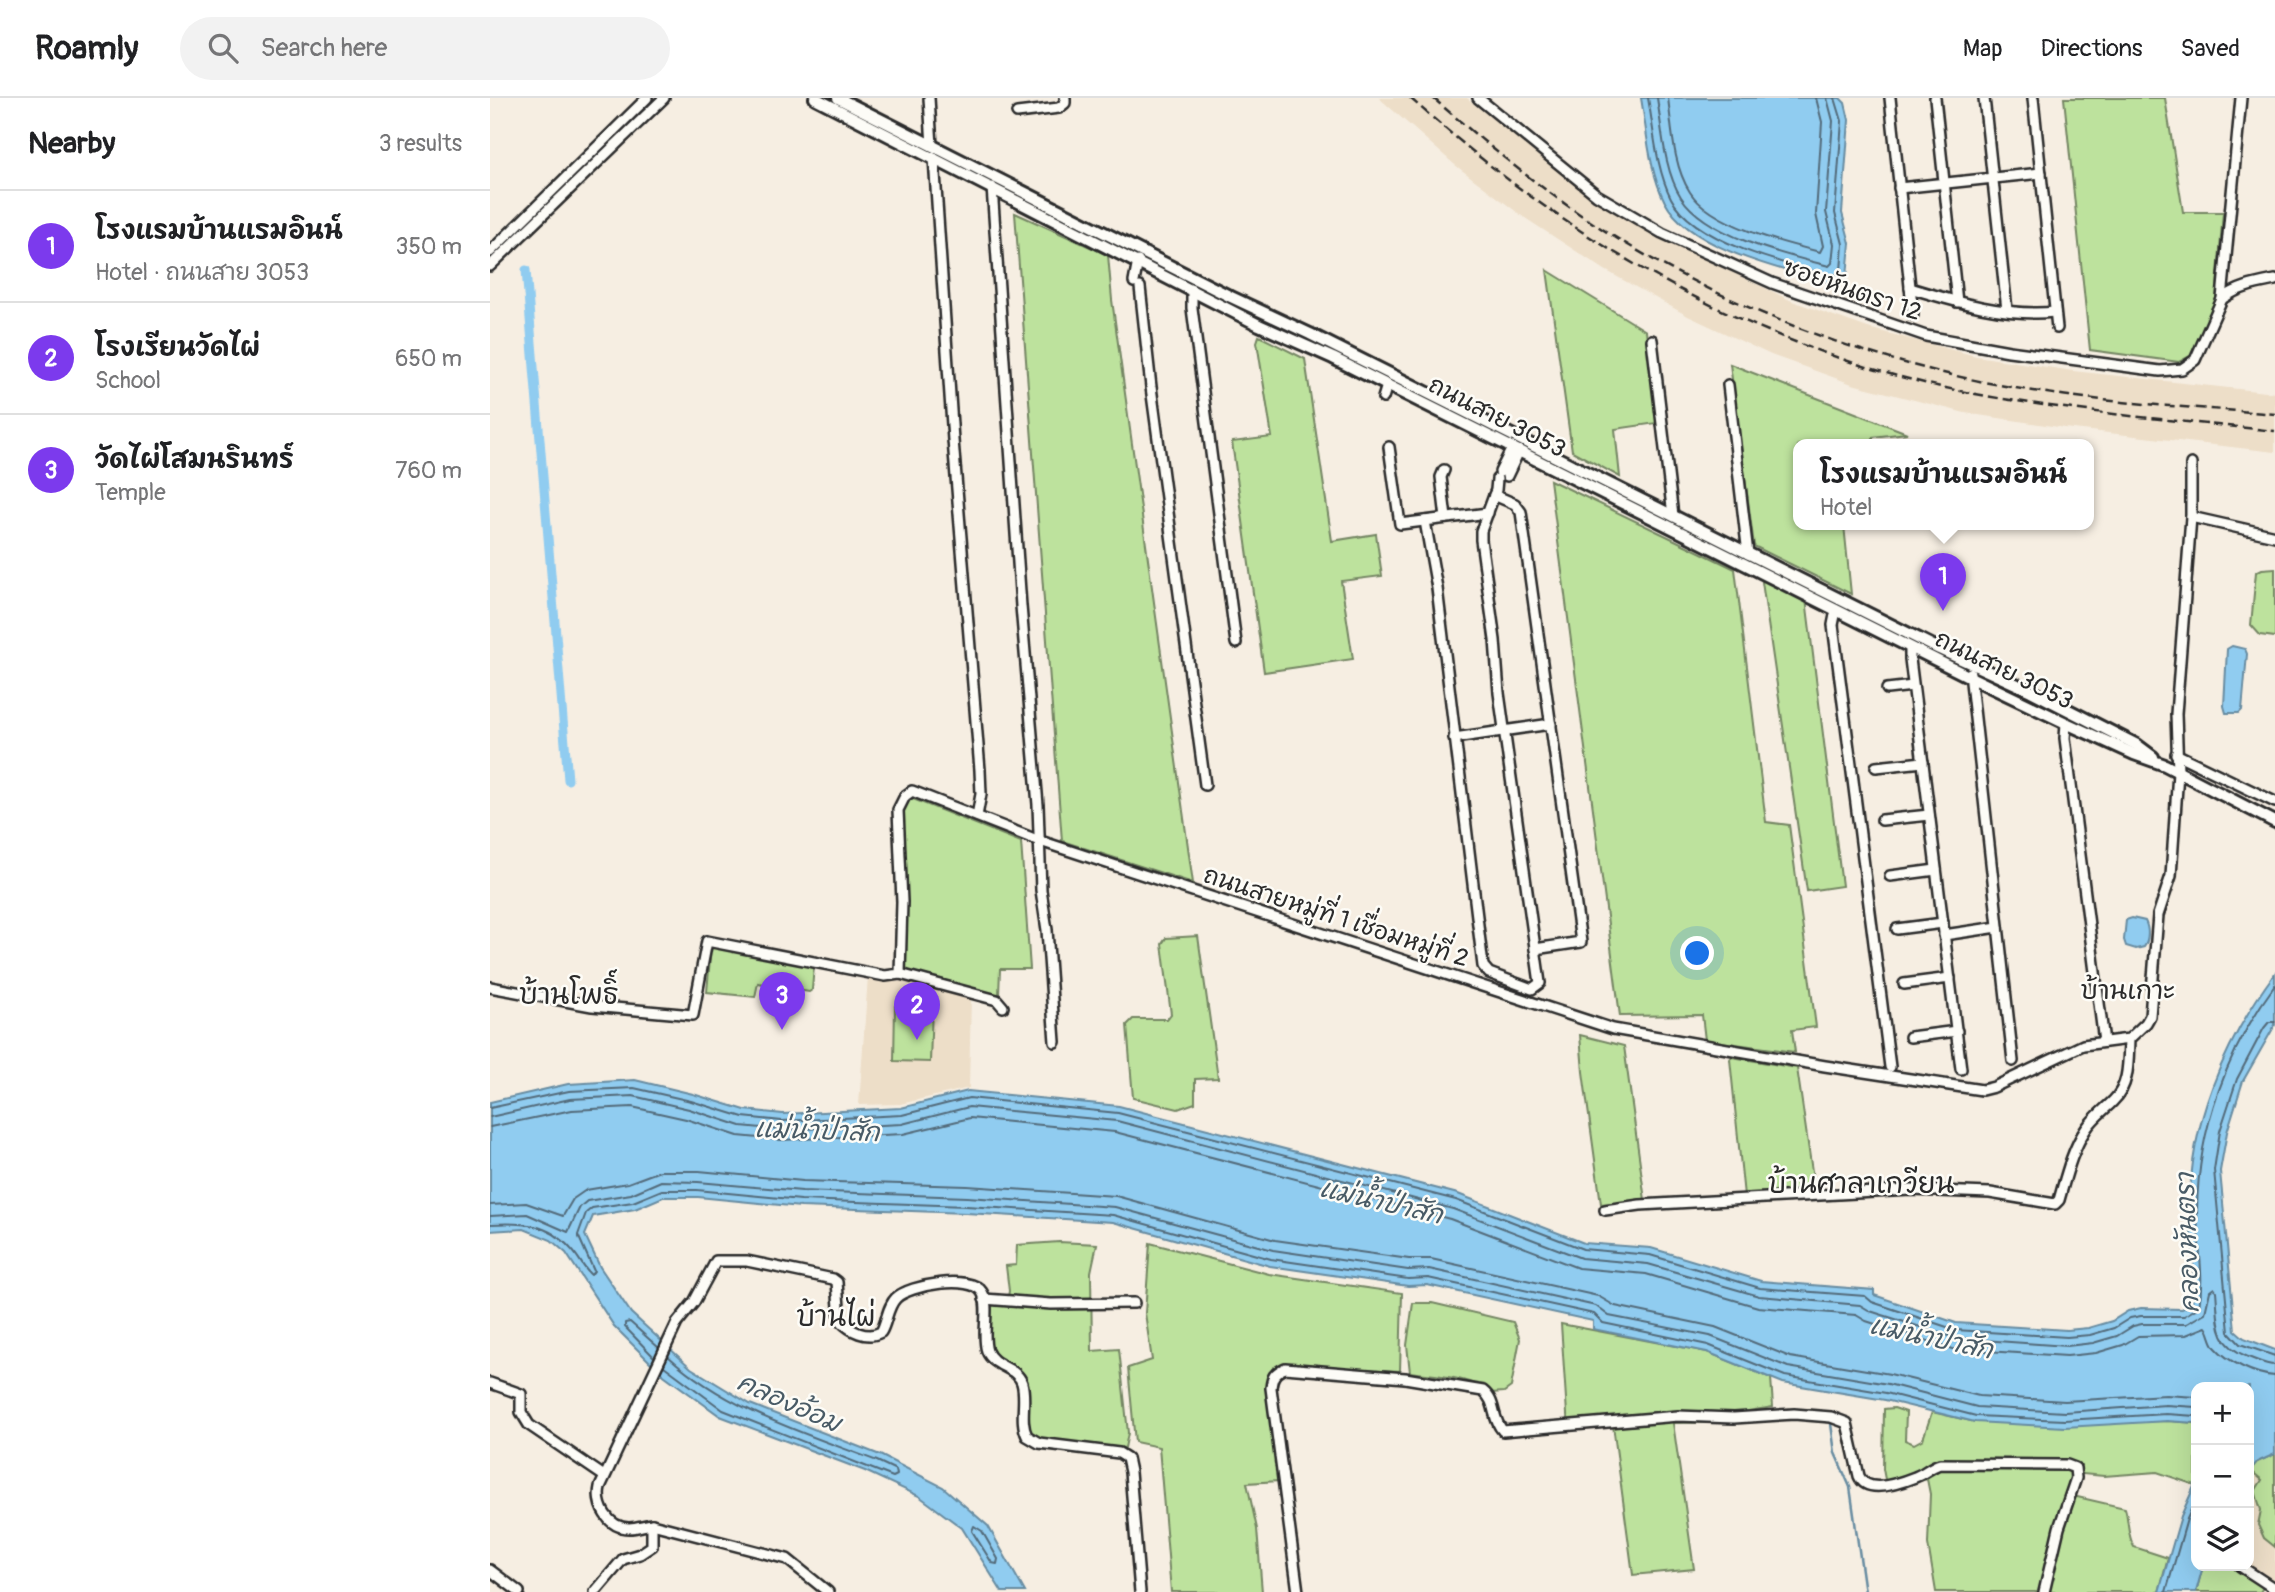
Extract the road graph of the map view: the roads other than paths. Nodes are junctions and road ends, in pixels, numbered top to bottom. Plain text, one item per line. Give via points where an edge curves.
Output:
1 (647, 98) edge
2 (664, 98) edge
3 (815, 98) edge
4 (838, 98) edge
5 (929, 98) edge
6 (1065, 98) edge
7 (1478, 98) edge
8 (1890, 98) edge
9 (1935, 98) edge
10 (1984, 98) edge
11 (2033, 98) edge
12 (2241, 98) edge
13 (1017, 113) dead end
14 (932, 146) junction
15 (934, 158) junction
16 (2041, 173) junction
17 (1993, 178) junction
18 (1944, 183) junction
19 (992, 187) junction
20 (1899, 188) junction
21 (490, 252) edge
22 (1140, 262) junction
23 (490, 267) edge
24 (2275, 281) edge
25 (1910, 288) junction
26 (1192, 290) junction
27 (2221, 299) junction
28 (1957, 302) junction
29 (2007, 310) junction
30 (2055, 312) junction
31 (1913, 315) dead end
32 (1297, 327) junction
33 (2057, 328) dead end
34 (1291, 340) junction
35 (1651, 340) dead end
36 (1387, 385) junction
37 (1728, 385) dead end
38 (1383, 398) dead end
39 (1389, 447) dead end
40 (1516, 449) junction
41 (2191, 464) dead end
42 (1444, 470) dead end
43 (1495, 492) junction
44 (1488, 513) junction
45 (1673, 516) junction
46 (2191, 517) junction
47 (1446, 518) junction
48 (1425, 521) junction
49 (2275, 536) edge
50 (1748, 554) junction
51 (1836, 610) junction
52 (1236, 643) dead end
53 (1910, 648) junction
54 (1971, 663) junction
55 (1970, 677) junction
56 (1913, 686) junction
57 (1887, 689) dead end
58 (2066, 723) junction
59 (1551, 724) junction
60 (1504, 731) junction
61 (1454, 738) junction
62 (2176, 754) junction
63 (1923, 762) junction
64 (2164, 765) junction
65 (1876, 767) dead end
66 (2178, 772) junction
67 (1205, 785) dead end
68 (2275, 802) edge
69 (1929, 815) junction
70 (977, 816) junction
71 (1882, 820) dead end
72 (2275, 822) edge
73 (1037, 839) junction
74 (1936, 870) junction
75 (1890, 876) dead end
76 (1943, 923) junction
77 (1998, 927) junction
78 (1897, 929) dead end
79 (1944, 935) junction
80 (1535, 949) junction
81 (900, 974) junction
82 (1950, 978) junction
83 (1904, 984) dead end
84 (490, 987) edge
85 (1003, 1007) dead end
86 (1956, 1031) junction
87 (1910, 1037) dead end
88 (2129, 1039) junction
89 (1055, 1042) dead end
90 (2104, 1042) junction
91 (2013, 1061) dead end
92 (1890, 1067) dead end
93 (1961, 1069) dead end
94 (1605, 1210) dead end
95 (984, 1299) junction
96 (1134, 1303) dead end
97 (490, 1383) edge
98 (604, 1476) junction
99 (652, 1524) junction
100 (490, 1570) edge
101 (2248, 1571) edge
102 (2275, 1589) edge
103 (519, 1592) edge
104 (594, 1592) edge
105 (828, 1592) edge
106 (1140, 1592) edge
107 (1298, 1592) edge
108 (2044, 1592) edge

1 - 21 street
2 - 23 street
3 - 15 main road, ถนนสาย 3053
4 - 14 main road, ถนนสาย 3053
5 - 14 street
6 - 13 street via 1059,108
7 - 27 street, ซอยหันตรา 12 via 1597,195 1662,233 1772,283 1926,336 2160,371 2182,369 2195,360
8 - 20 street
9 - 18 street
10 - 17 street
11 - 16 street
12 - 27 street, ซอยหันตรา 12
14 - 32 main road, ถนนสาย 3053
15 - 19 main road, ถนนสาย 3053
15 - 70 street via 980,770
16 - 17 street
16 - 30 street
17 - 18 street
17 - 29 street
18 - 20 street
18 - 28 street
19 - 22 main road, ถนนสาย 3053
19 - 73 street
20 - 25 street
22 - 26 main road, ถนนสาย 3053
22 - 67 street via 1138,286
24 - 27 street via 2246,286
25 - 28 street
25 - 31 street
26 - 34 main road, ถนนสาย 3053
26 - 52 street
28 - 29 street
29 - 30 street
30 - 33 street
32 - 34 main road
32 - 45 main road, ถนนสาย 3053
34 - 36 main road, ถนนสาย 3053
35 - 45 street
36 - 38 street
36 - 40 main road, ถนนสาย 3053
37 - 50 street
39 - 48 street via 1399,524
40 - 43 street
40 - 51 main road, ถนนสาย 3053
41 - 46 street
42 - 47 street
43 - 44 street
43 - 59 street via 1521,512
44 - 47 street
44 - 60 street via 1481,540
45 - 50 main road, ถนนสาย 3053
46 - 49 street
46 - 62 street
47 - 48 street
48 - 61 street
50 - 54 main road, ถนนสาย 3053
51 - 53 main road, ถนนสาย 3053
51 - 92 street via 1833,625
53 - 55 main road, ถนนสาย 3053
53 - 56 street
54 - 55 street
54 - 64 main road, ถนนสาย 3053 via 2137,746
55 - 58 main road, ถนนสาย 3053
55 - 77 street
56 - 57 street
56 - 63 street
58 - 64 main road, ถนนสาย 3053
58 - 90 street
59 - 60 street
59 - 80 street via 1581,942
60 - 61 street
60 - 80 street
61 - 80 street via 1483,966 1489,973 1532,989 1540,983
62 - 66 street
62 - 68 street
63 - 65 street
63 - 69 street
64 - 66 main road, ถนนสาย 3053
66 - 72 main road, ถนนสาย 3053
66 - 88 street via 2171,876 2158,915 2150,1016
69 - 71 street
69 - 74 street
70 - 73 street, ถนนสายหมู่ที่ 1 เชื่อมหมู่ที่ 2
70 - 81 street, ถนนสายหมู่ที่ 1 เชื่อมหมู่ที่ 2 via 912,791 898,810
73 - 89 street
73 - 90 street, ถนนสายหมู่ที่ 1 เชื่อมหมู่ที่ 2 via 1613,1030 1982,1090 2083,1045
74 - 75 street
74 - 76 street
76 - 78 street
76 - 79 street
77 - 79 street
77 - 91 street
79 - 82 street
81 - 84 street via 885,976 707,941 693,1015 592,1006
81 - 85 street via 997,1000
82 - 83 street
82 - 86 street
86 - 87 street
86 - 93 street
88 - 90 street, ถนนสายหมู่ที่ 1 เชื่อมหมู่ที่ 2
88 - 94 street via 2123,1088 2086,1128 2054,1204 1990,1193 1910,1190
95 - 96 street
95 - 98 street via 977,1287 966,1282 908,1290 896,1298 881,1332 870,1336 854,1332 839,1320 839,1287 833,1279 720,1259 677,1323
95 - 106 street via 987,1352 1023,1384 1027,1436 1038,1443 1119,1453 1127,1458
97 - 98 street via 521,1394 521,1412 529,1424
98 - 99 street via 598,1503 610,1520 629,1528
99 - 104 street via 652,1545 623,1559
99 - 105 street via 787,1559
100 - 103 street
101 - 102 street
107 - 108 street via 1270,1388 1276,1372 1285,1368 1405,1377 1483,1391 1494,1404 1503,1431 1678,1416 1831,1417 1847,1423 1859,1476 1867,1486 1917,1477 1940,1464 2067,1465 2075,1468 2076,1478

